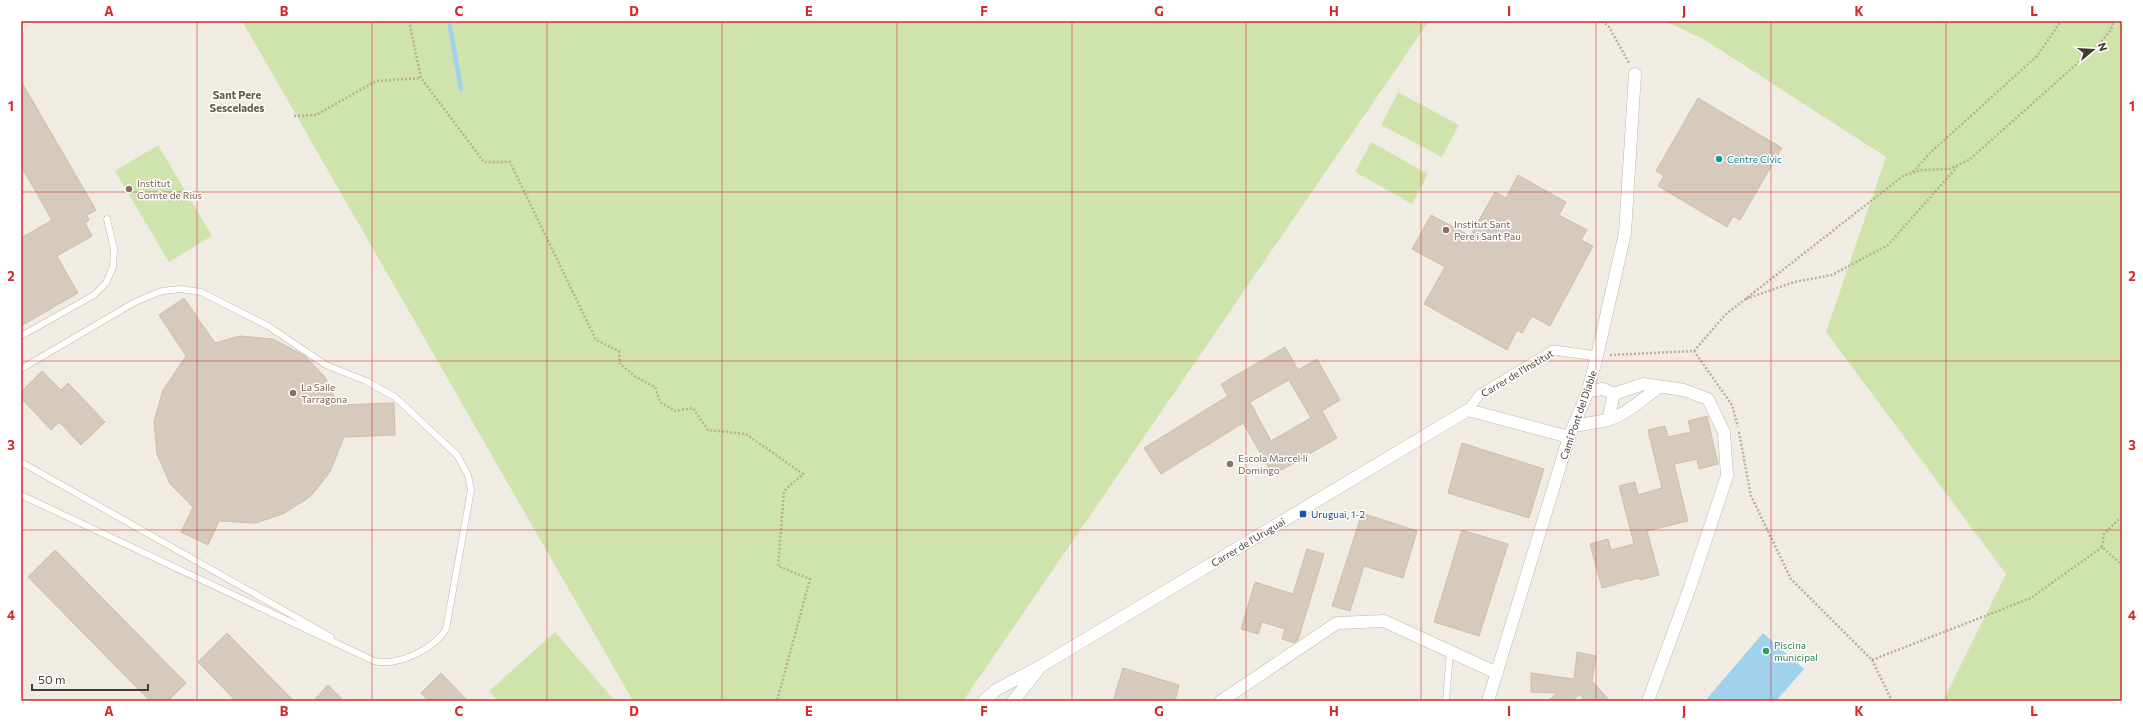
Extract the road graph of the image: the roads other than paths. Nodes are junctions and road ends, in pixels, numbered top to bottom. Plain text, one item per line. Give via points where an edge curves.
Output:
1 (1635, 74) road end
2 (107, 219) dead end
3 (21, 336) edge
4 (1597, 356) junction
5 (21, 368) edge
6 (1660, 387) junction
7 (1588, 391) junction
8 (1614, 394) junction
9 (1468, 410) junction
10 (1608, 420) junction
11 (1572, 431) junction
12 (21, 462) edge
13 (21, 495) edge
14 (1450, 652) junction
15 (374, 661) junction
16 (1041, 666) junction
17 (1497, 674) junction
18 (984, 701) edge
19 (1013, 701) edge
20 (1221, 701) edge
21 (1446, 701) edge
22 (1488, 701) edge
23 (1648, 701) edge

1 - 4 street, Camí Pont del Diable via 1625,233
2 - 3 lane via 114,249 113,267 106,282 94,295
4 - 7 street, Camí Pont del Diable
4 - 9 street, Carrer de l'Institut via 1553,350 1480,394
5 - 15 lane via 135,302 162,291 181,289 200,292 234,308 268,326 326,365 366,381 395,397 457,455 468,475 471,490 446,629 440,639 412,655 394,662
6 - 8 street via 1643,384
6 - 10 street via 1621,416
6 - 23 street via 1684,390 1708,399 1724,432 1727,476
7 - 8 street via 1603,389
7 - 11 street, Camí Pont del Diable
8 - 10 street
9 - 11 street
9 - 16 street, Carrer de l'Uruguai
10 - 11 street
11 - 17 street, Camí Pont del Diable
12 - 15 lane
13 - 15 lane
14 - 17 street
14 - 20 street via 1384,622 1336,623
14 - 21 lane
16 - 18 street, Carrer de l'Uruguai via 996,690
16 - 19 street
17 - 22 street, Camí Pont del Diable

